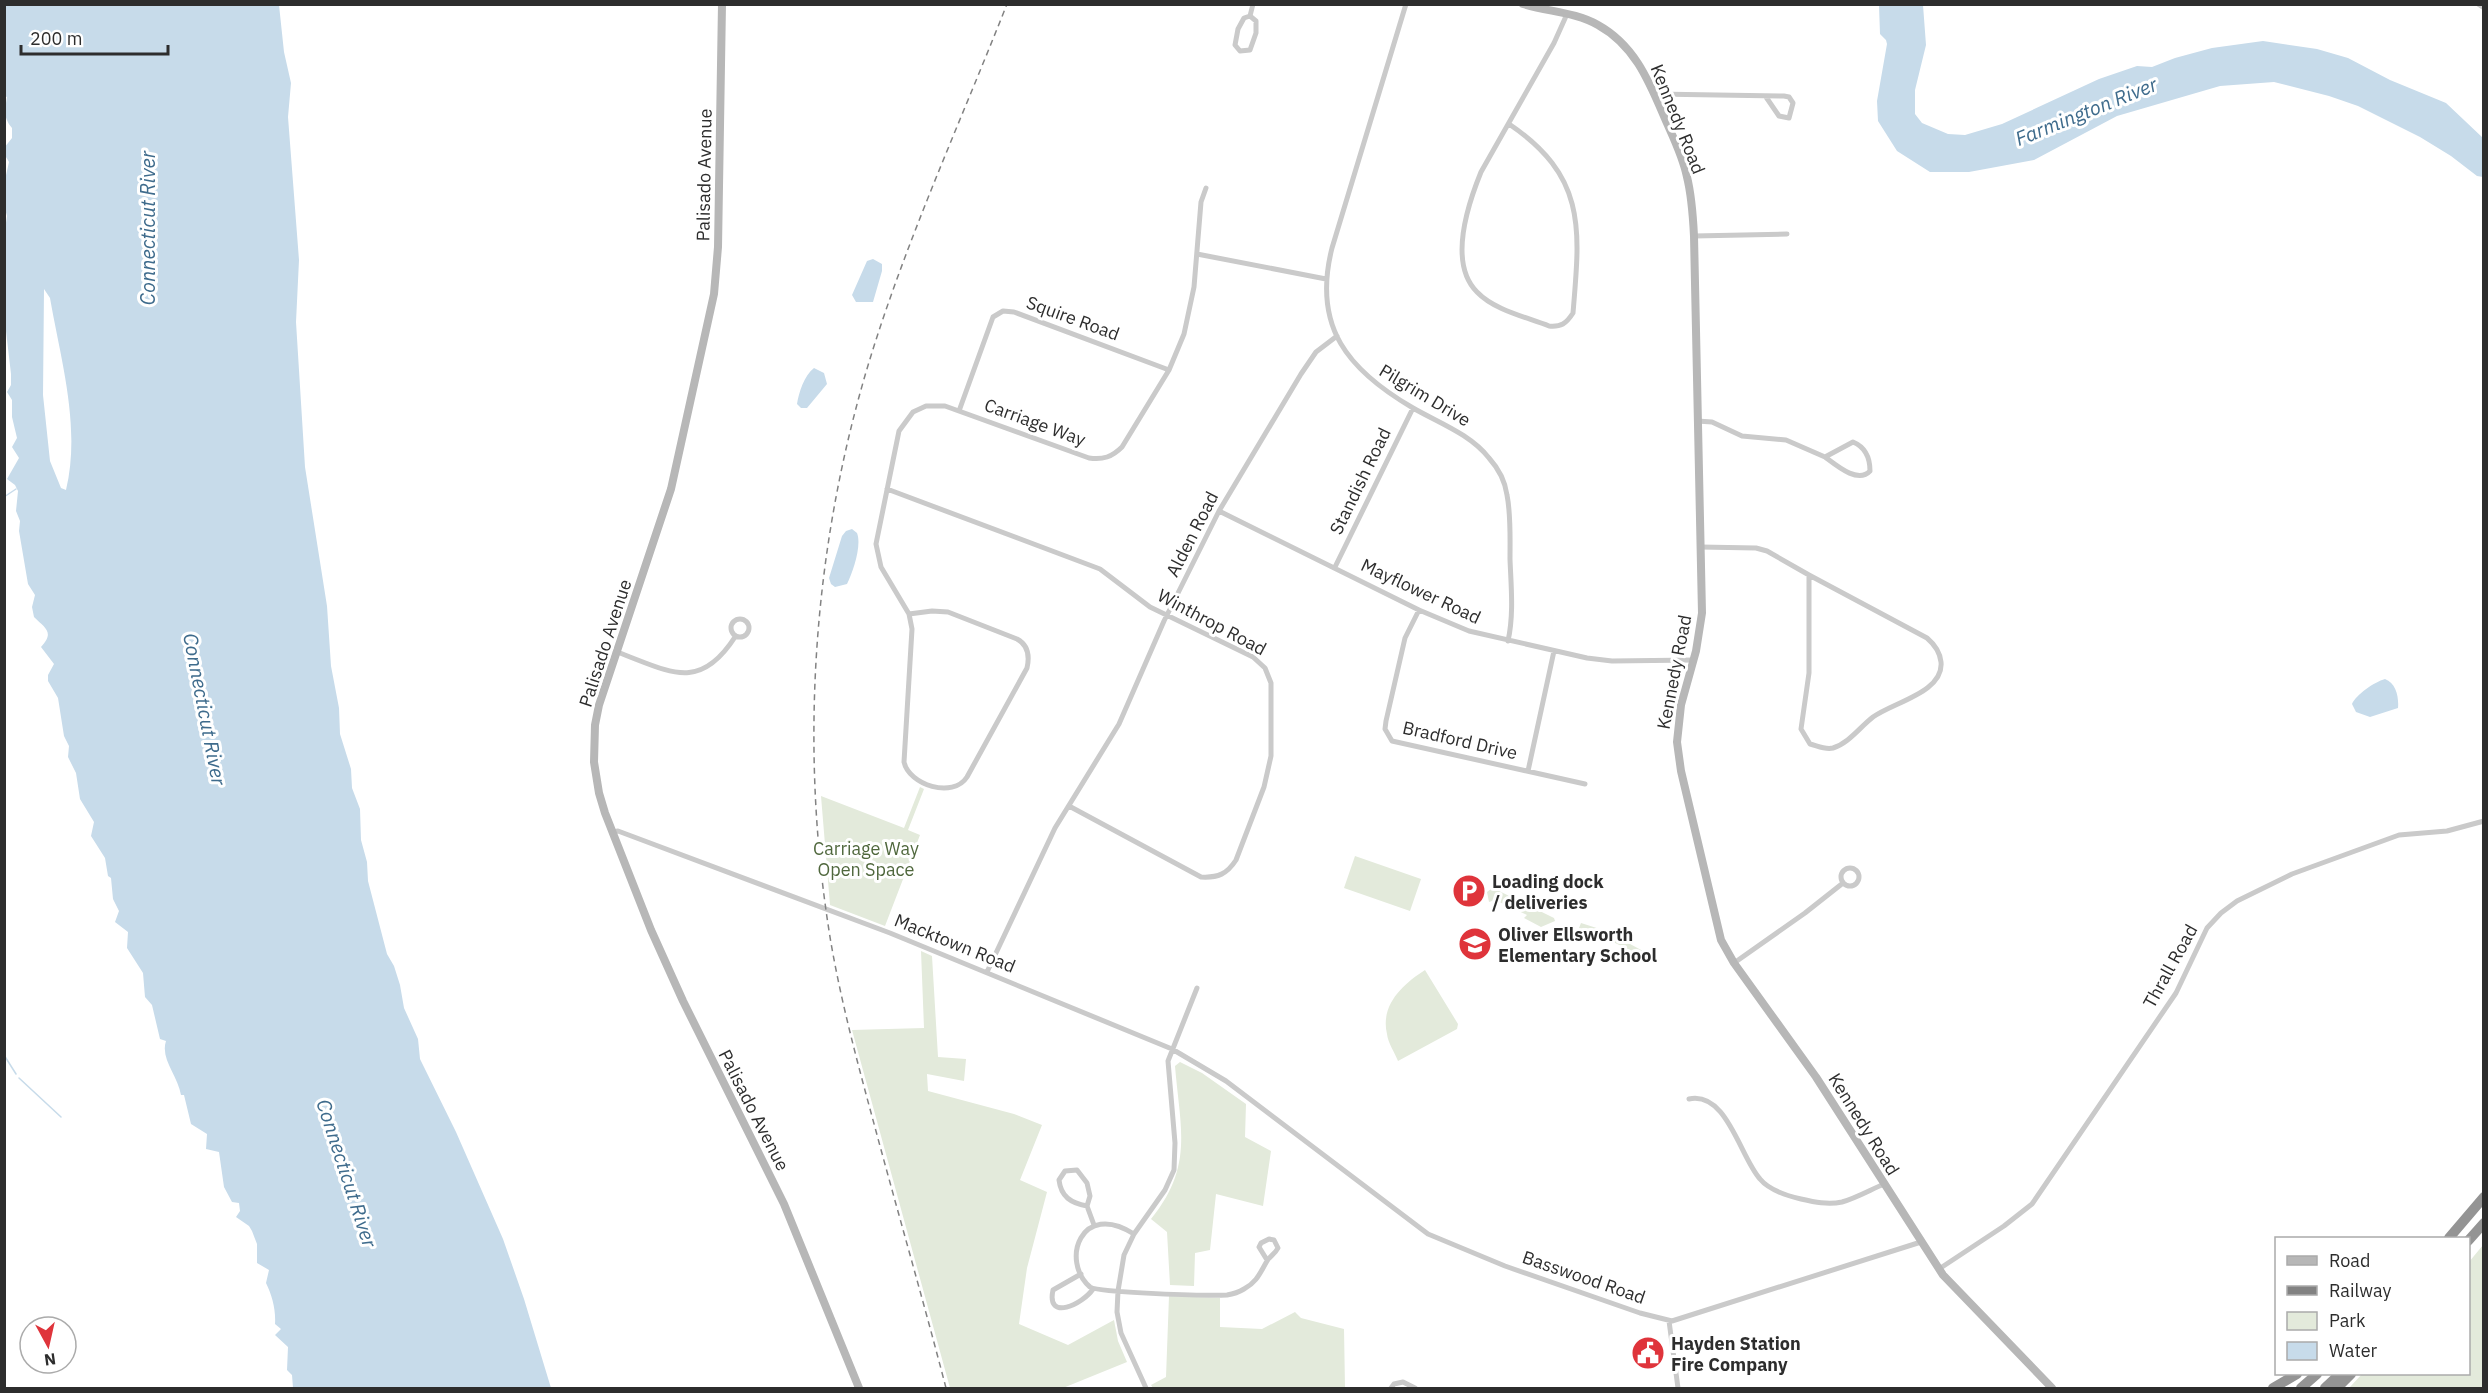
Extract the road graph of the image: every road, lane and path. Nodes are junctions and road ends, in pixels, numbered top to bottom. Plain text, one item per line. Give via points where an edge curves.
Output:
1 (722, 4) edge
2 (1254, 4) edge
3 (1406, 4) edge
4 (1523, 4) edge
5 (2478, 4) edge
6 (2484, 8) edge
7 (1567, 14) junction
8 (1250, 16) junction
9 (1655, 94) junction
10 (1766, 97) junction
11 (1509, 124) junction
12 (1206, 188) dead end
13 (1787, 234) dead end
14 (1694, 236) junction
15 (1197, 254) junction
16 (1326, 279) junction
17 (1336, 336) junction
18 (1169, 369) junction
19 (1413, 408) junction
20 (959, 411) junction
21 (1697, 422) junction
22 (1825, 458) junction
23 (887, 489) junction
24 (1220, 511) junction
25 (1700, 546) junction
26 (1335, 567) junction
27 (1809, 575) junction
28 (1419, 610) junction
29 (909, 614) junction
30 (1167, 615) junction
31 (735, 637) dead end
32 (1508, 641) junction
33 (1554, 651) junction
34 (617, 652) junction
35 (1694, 660) junction
36 (1528, 771) junction
37 (1585, 784) dead end
38 (1069, 806) junction
39 (2484, 821) edge
40 (612, 832) junction
41 (1843, 883) dead end
42 (1734, 963) junction
43 (987, 972) junction
44 (1197, 987) dead end
45 (1172, 1049) junction
46 (1689, 1099) dead end
47 (1271, 1115) joint
48 (1884, 1184) junction
49 (2484, 1197) edge
50 (1087, 1206) junction
51 (2484, 1223) edge
52 (1094, 1225) junction
53 (1134, 1234) junction
54 (2451, 1237) edge
55 (2470, 1239) edge
56 (1921, 1242) junction
57 (1267, 1260) dead end
58 (1939, 1269) junction
59 (1081, 1274) junction
60 (1093, 1289) junction
61 (1118, 1291) junction
62 (1669, 1322) junction
63 (2295, 1375) edge
64 (2316, 1375) edge
65 (2339, 1375) edge
66 (2349, 1375) edge
67 (1414, 1388) edge
68 (858, 1389) edge
69 (1146, 1389) edge
70 (1392, 1389) edge
71 (1678, 1389) edge
72 (2052, 1389) edge
73 (2273, 1389) edge
74 (2301, 1389) edge
75 (2325, 1389) edge
76 (2337, 1389) edge

1 - 34 street, Palisado Avenue via 716,284 670,489
2 - 8 street
3 - 16 street, Pilgrim Drive via 1342,211
4 - 7 street, Kennedy Road
5 - 6 street
7 - 9 street, Kennedy Road via 1598,25 1622,43 1641,66
7 - 11 street
8 - 8 street via 1244,18 1238,29 1235,45 1240,51 1250,50 1256,33 1256,21
9 - 10 street
9 - 14 street, Kennedy Road via 1687,175
10 - 10 street via 1791,99 1794,108 1789,118 1779,116
11 - 11 street via 1494,145 1473,193 1462,241 1465,271 1473,288 1486,299 1557,326 1567,323 1572,313 1578,248 1576,217 1559,174 1544,154
12 - 15 street, Carriage Way via 1201,202
13 - 14 street
14 - 21 street, Kennedy Road
15 - 16 street
15 - 18 street, Carriage Way via 1185,334
16 - 17 street, Pilgrim Drive
17 - 19 street, Pilgrim Drive via 1364,375
17 - 24 street, Alden Road via 1316,352 1301,374
18 - 20 street, Carriage Way via 1122,447 1107,458 1089,458
18 - 20 street, Squire Road via 1003,311 993,317
19 - 26 street, Standish Road
19 - 32 street, Pilgrim Drive via 1476,444 1504,482 1512,615
20 - 23 street, Carriage Way via 926,406 908,416 899,431
21 - 22 street via 1712,423 1742,436 1786,440
21 - 25 street, Kennedy Road
22 - 22 street via 1859,477 1870,471 1869,459 1853,442
23 - 29 street, Carriage Way via 876,544 878,556
23 - 30 street, Winthrop Road via 1078,559 1100,569 1138,599
24 - 26 street, Mayflower Road
24 - 30 street, Alden Road
25 - 27 street via 1767,551
25 - 35 street, Kennedy Road via 1701,621
26 - 28 street, Mayflower Road
27 - 27 street via 1809,673 1801,729 1810,744 1829,749 1840,745 1884,710 1927,689 1938,676 1941,660 1927,638
28 - 32 street, Mayflower Road via 1469,631
28 - 36 street, Bradford Drive via 1401,650 1386,721 1389,737 1392,741
29 - 29 street, Carriage Way via 912,629 905,768 917,779 942,789 956,788 988,741 1027,668 1028,654 1023,642 948,612
30 - 38 street, Alden Road via 1119,724
30 - 38 street, Winthrop Road via 1252,657 1262,663 1269,676 1270,767 1236,860 1220,876 1201,877
31 - 34 street via 717,661 689,673 670,671
32 - 33 street, Mayflower Road
33 - 35 street, Mayflower Road via 1612,661
33 - 36 street
34 - 40 street, Palisado Avenue via 599,705 594,737 597,785
35 - 42 street, Kennedy Road via 1677,728 1678,755 1717,926
36 - 37 street, Bradford Drive
38 - 43 street, Alden Road via 1042,852
39 - 58 street, Thrall Road via 2447,831 2399,835 2261,888 2221,913 2207,928 2176,993 2032,1204
40 - 43 street, Macktown Road via 618,831
40 - 68 street, Palisado Avenue via 682,1001 784,1204
41 - 42 street
42 - 48 street, Kennedy Road via 1816,1077
43 - 45 street, Macktown Road
44 - 45 street
45 - 47 street, Macktown Road via 1226,1081
45 - 53 street via 1168,1061 1174,1170
46 - 48 street via 1705,1099 1719,1109 1752,1168 1771,1188 1796,1198 1830,1204
47 - 62 street, Basswood Road via 1428,1234 1501,1264
48 - 56 street, Kennedy Road
49 - 54 highway
50 - 50 street via 1064,1196 1059,1180 1065,1171 1082,1173 1090,1196
50 - 52 street
51 - 55 highway
52 - 53 street via 1111,1224
52 - 59 street via 1078,1243
53 - 61 street via 1124,1255
56 - 58 street, Kennedy Road
56 - 62 street
57 - 61 street via 1252,1284 1232,1294
58 - 72 street, Kennedy Road
59 - 60 street
59 - 60 street via 1053,1290 1056,1305 1074,1306
60 - 61 street
61 - 69 street via 1121,1333
62 - 71 street
63 - 73 highway
64 - 74 highway
65 - 75 highway
66 - 76 highway
67 - 70 street via 1403,1382 1394,1384

